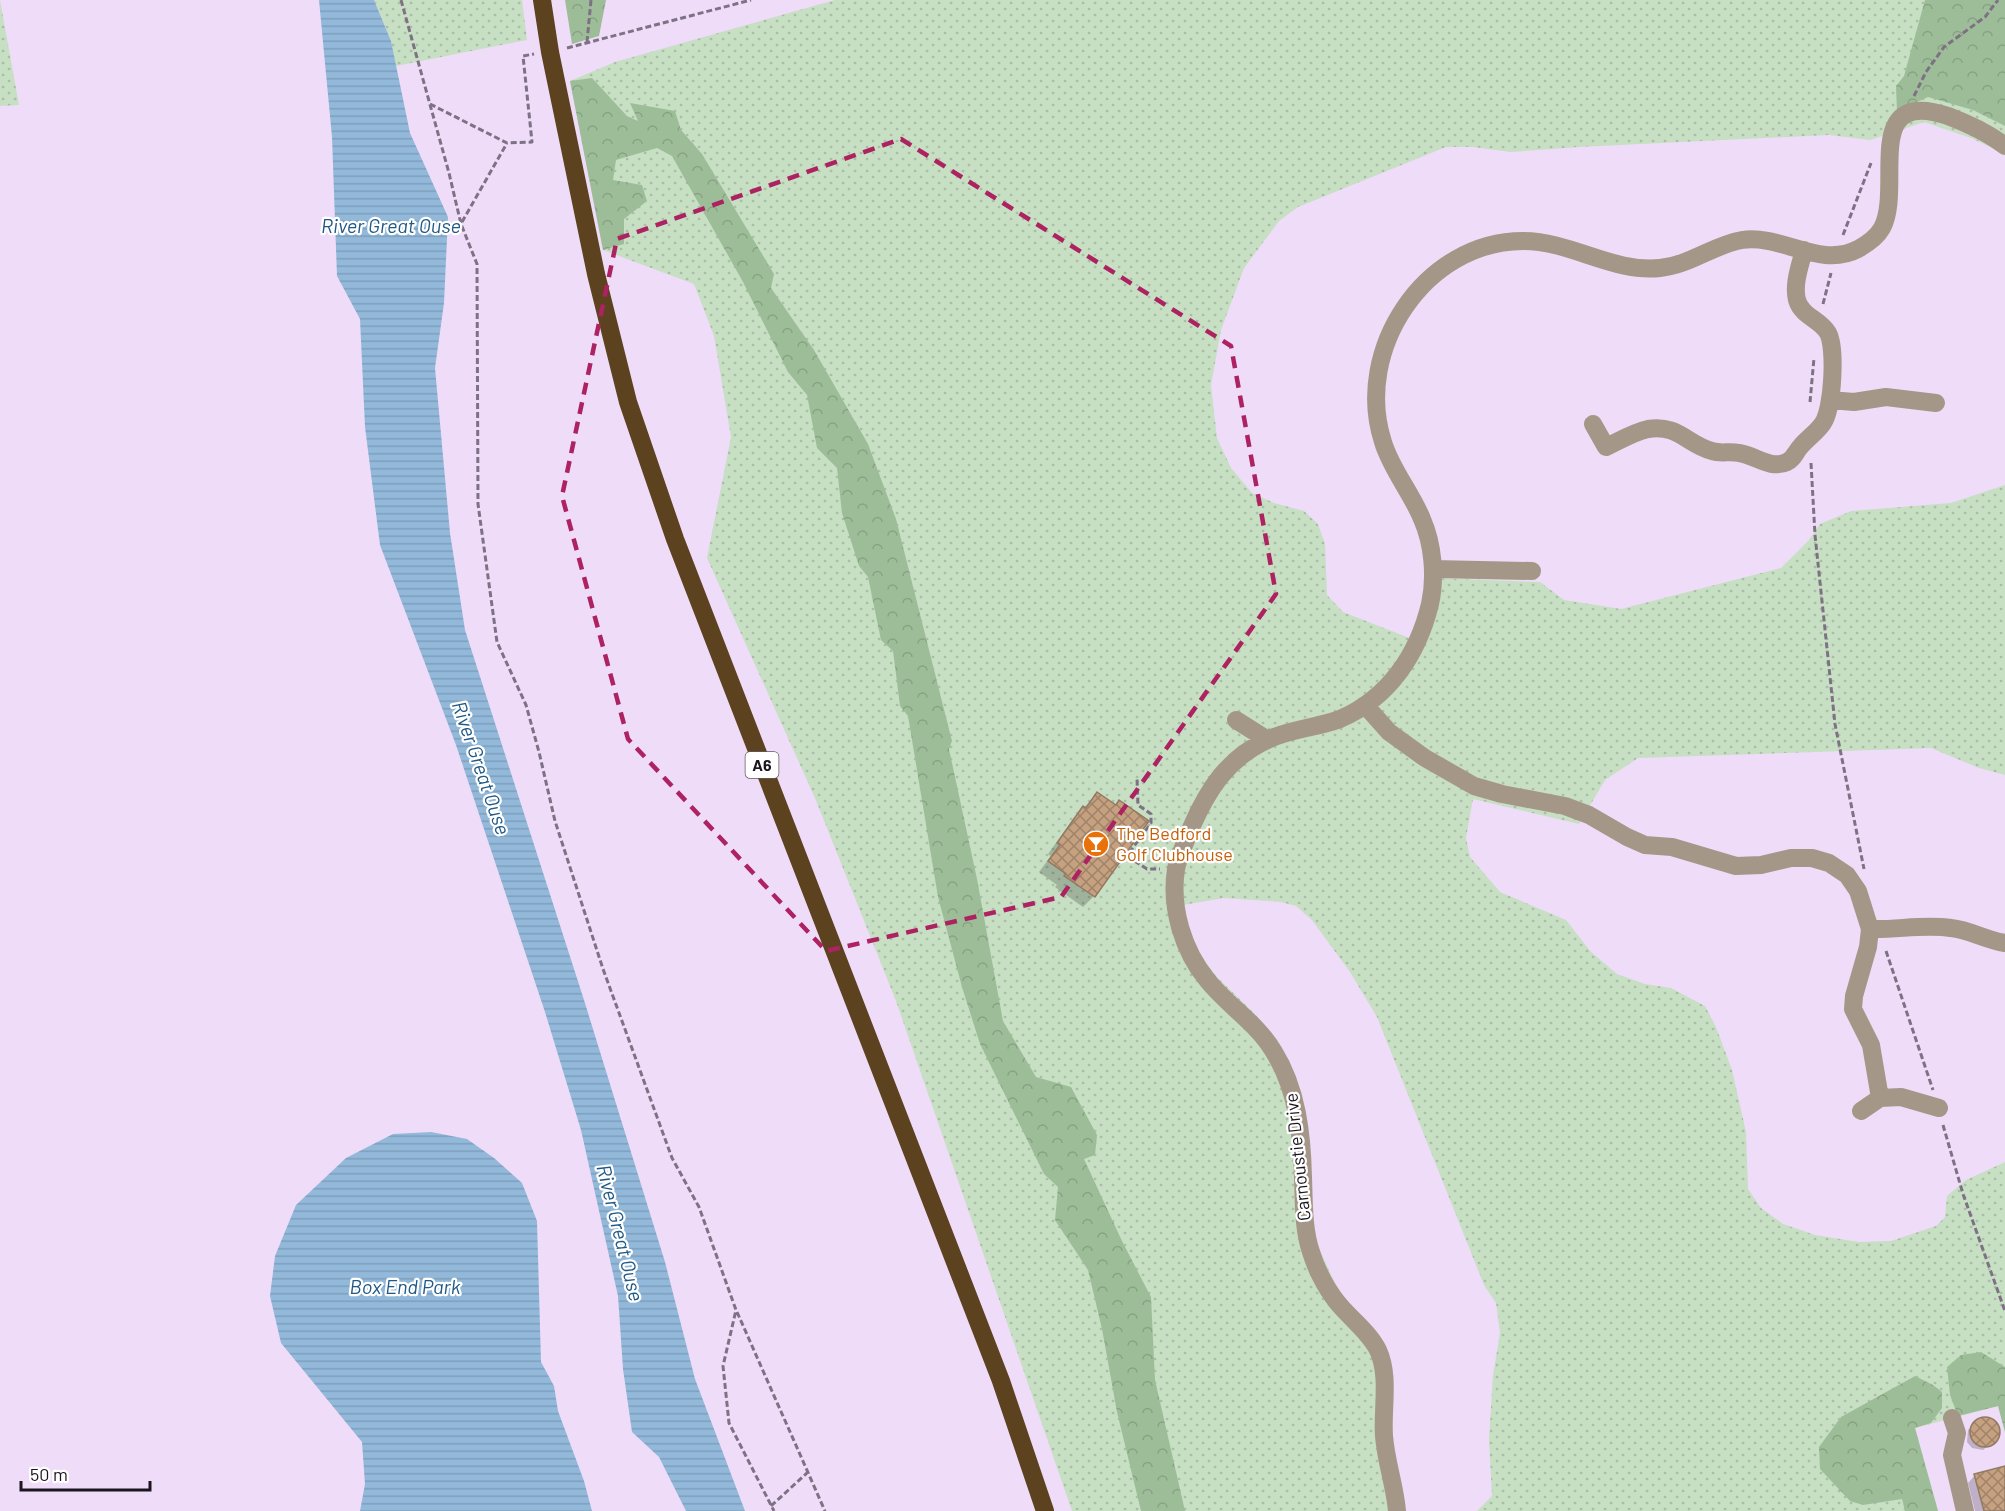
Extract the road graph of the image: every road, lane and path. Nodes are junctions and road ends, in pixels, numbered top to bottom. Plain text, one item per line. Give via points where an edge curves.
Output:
1 (402, 0) edge
2 (542, 0) edge
3 (591, 0) edge
4 (751, 0) edge
5 (1998, 0) edge
6 (588, 42) junction
7 (550, 52) junction
8 (430, 104) junction
9 (1914, 112) junction
10 (507, 143) junction
11 (2005, 146) edge
12 (1875, 153) dead end
13 (461, 224) junction
14 (1804, 250) junction
15 (1835, 256) junction
16 (1818, 323) junction
17 (1814, 358) dead end
18 (1830, 400) junction
19 (1810, 403) dead end
20 (1936, 403) dead end
21 (1593, 424) dead end
22 (1810, 436) junction
23 (1433, 569) junction
24 (1532, 571) dead end
25 (1365, 705) junction
26 (1236, 720) dead end
27 (1268, 740) junction
28 (1137, 778) dead end
29 (1127, 856) junction
30 (1124, 860) dead end
31 (1176, 870) junction
32 (1866, 873) dead end
33 (1874, 929) junction
34 (2005, 944) edge
35 (1880, 1098) junction
36 (1939, 1108) junction
37 (1861, 1111) dead end
38 (736, 1310) junction
39 (2005, 1311) edge
40 (1952, 1418) dead end
41 (808, 1472) junction
42 (771, 1506) junction
43 (774, 1511) edge
44 (825, 1511) edge
45 (1045, 1511) edge
46 (1397, 1511) edge
47 (1965, 1511) edge

1 - 8 path
2 - 7 highway, A6
3 - 6 path
4 - 6 path
5 - 9 path via 1984,17 1944,47 1915,92
6 - 7 path
7 - 10 path via 524,56 532,142
7 - 45 highway, A6 via 596,273 628,402 675,539 1001,1382
8 - 10 path
8 - 13 path
9 - 11 street via 1938,113 1971,125
9 - 15 street via 1896,123 1892,134 1889,197 1881,231 1851,253
10 - 13 path
12 - 15 path
13 - 38 path via 477,264 478,504 497,642 526,705 555,821 603,969 672,1158 699,1207
14 - 15 street, Carnoustie Drive
14 - 16 street via 1797,300 1804,314
14 - 23 street, Carnoustie Drive via 1749,239 1729,243 1684,263 1638,268 1550,243 1494,243 1468,252 1421,285 1391,329 1381,359 1378,416 1389,460 1423,520
15 - 16 path
16 - 18 street via 1828,333 1831,350
17 - 19 path
18 - 20 street via 1854,402 1886,397
18 - 22 street via 1823,423
21 - 22 street via 1606,447 1649,429 1670,430 1713,452 1741,453 1780,465 1793,459
22 - 32 path via 1815,535 1835,724
23 - 24 street
23 - 25 street, Carnoustie Drive via 1423,630 1404,667 1384,691
25 - 27 street, Carnoustie Drive via 1338,720
25 - 33 street via 1389,732 1474,786 1565,806 1645,845 1672,847 1736,866 1761,866 1791,858 1829,863 1847,875 1858,891
26 - 27 street
27 - 31 street, Carnoustie Drive via 1232,763 1211,787
28 - 29 path via 1138,805 1152,814 1152,823
29 - 30 path
29 - 31 path via 1147,869
31 - 46 street, Carnoustie Drive via 1180,929 1189,953 1209,983 1258,1029 1288,1079 1296,1108 1310,1252 1338,1304 1378,1351 1384,1377 1387,1461
33 - 34 street via 1948,927
33 - 35 street via 1853,1010 1871,1045
33 - 36 path
35 - 36 street via 1901,1097
35 - 37 street
36 - 39 path via 1963,1194
38 - 41 path
38 - 42 path via 723,1366 729,1423
40 - 47 street via 1957,1434 1952,1455
41 - 42 path
41 - 44 path
42 - 43 path

